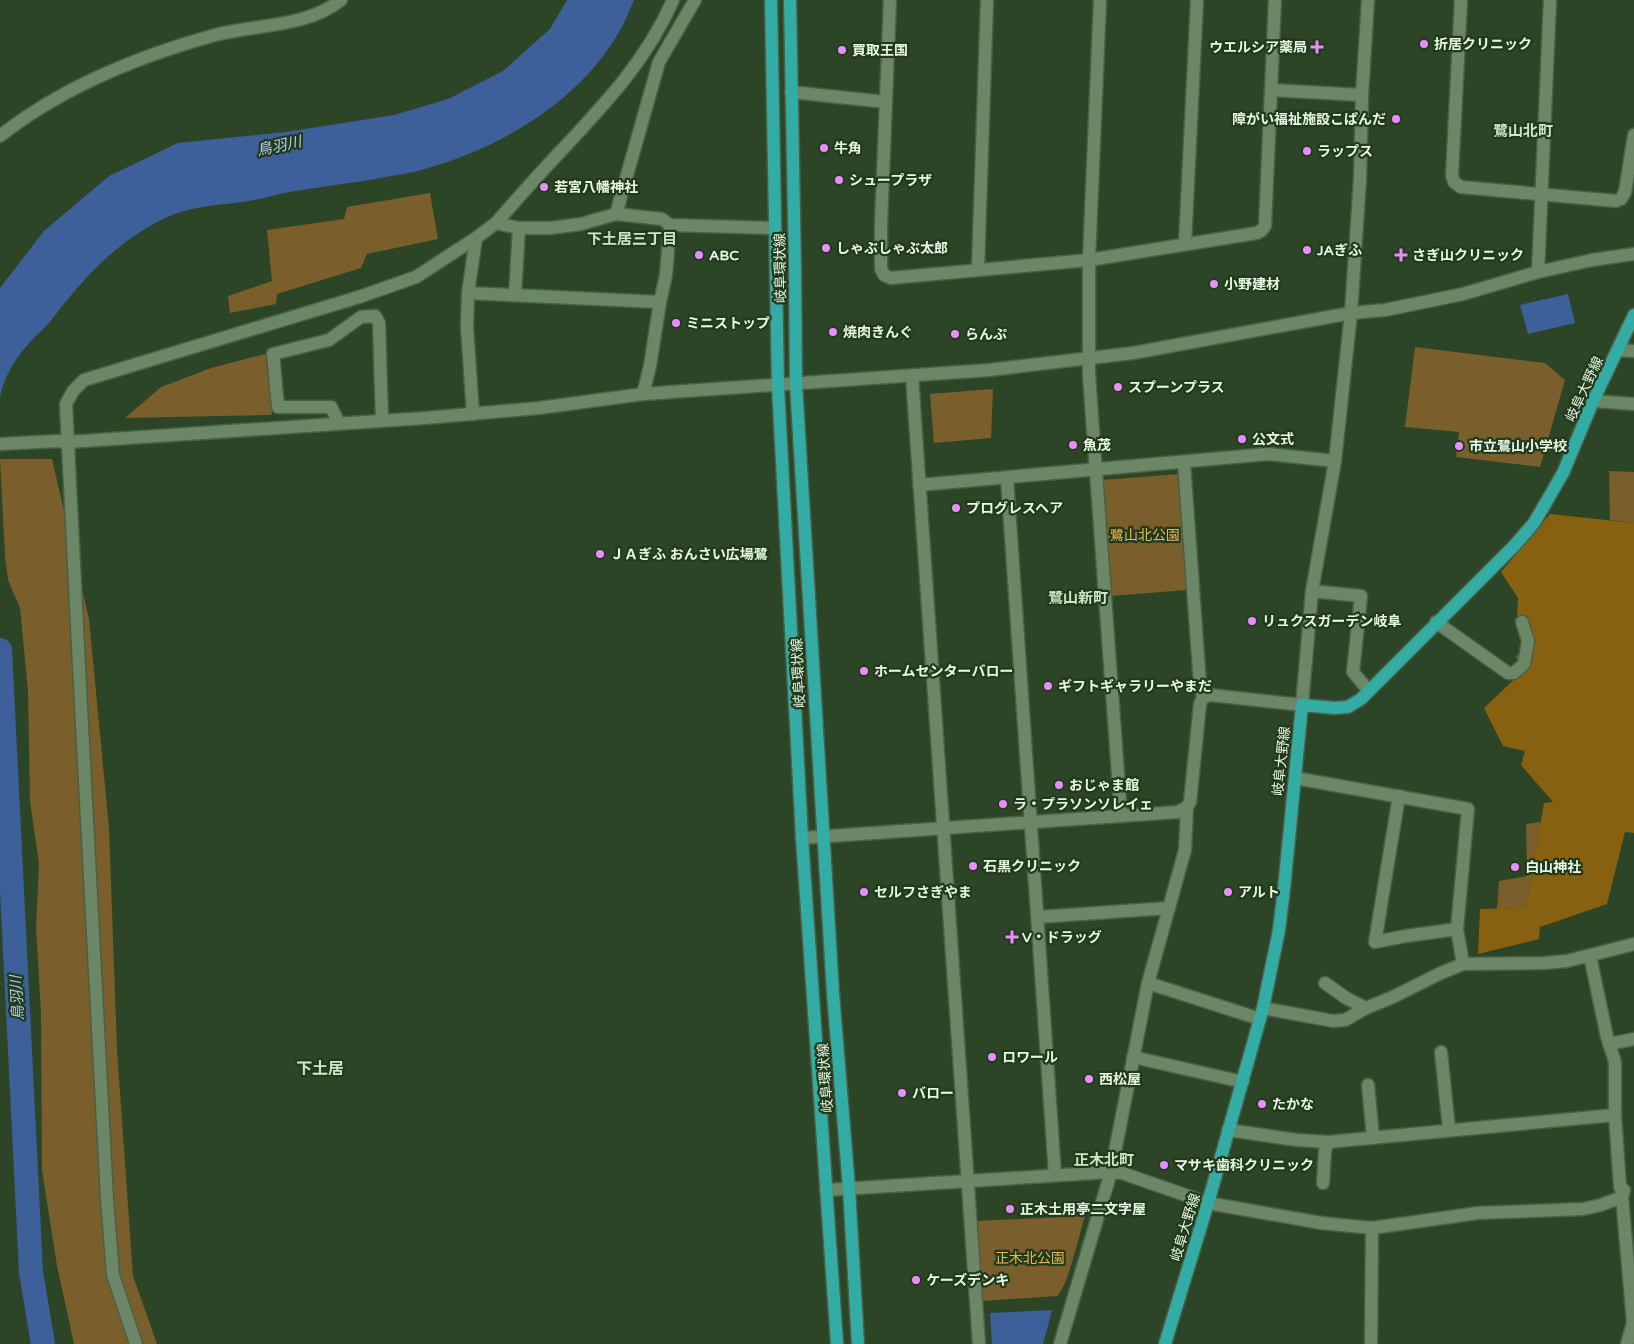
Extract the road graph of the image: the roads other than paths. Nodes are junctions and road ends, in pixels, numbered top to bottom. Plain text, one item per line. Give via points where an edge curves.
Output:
1 (341, 0) edge
2 (673, 0) edge
3 (695, 0) edge
4 (771, 0) edge
5 (790, 0) edge
6 (890, 0) edge
7 (987, 0) edge
8 (1100, 0) edge
9 (1197, 0) edge
10 (1275, 0) edge
11 (1368, 0) edge
12 (1461, 0) edge
13 (1550, 0) edge
14 (1271, 90) junction
15 (791, 92) junction
16 (1362, 95) junction
17 (886, 102) junction
18 (1634, 135) edge
19 (0, 136) edge
20 (1541, 195) junction
21 (616, 214) junction
22 (496, 223) junction
23 (670, 225) junction
24 (519, 228) junction
25 (775, 228) junction
26 (476, 238) junction
27 (1185, 244) junction
28 (1634, 254) edge
29 (1090, 260) junction
30 (978, 269) junction
31 (1538, 272) junction
32 (468, 292) junction
33 (515, 295) junction
34 (660, 302) junction
35 (1351, 313) junction
36 (1634, 315) edge
37 (1618, 350) junction
38 (1634, 352) edge
39 (1089, 358) junction
40 (912, 376) junction
41 (796, 384) junction
42 (778, 386) junction
43 (643, 394) junction
44 (1594, 401) junction
45 (1634, 404) edge
46 (473, 414) junction
47 (382, 420) junction
48 (339, 423) junction
49 (62, 441) junction
50 (0, 444) edge
51 (1335, 461) junction
52 (1184, 462) junction
53 (1094, 470) junction
54 (1007, 478) junction
55 (919, 485) junction
56 (1312, 591) junction
57 (1436, 622) junction
58 (1522, 622) dead end
59 (1369, 690) junction
60 (1203, 697) junction
61 (1302, 705) junction
62 (1295, 778) junction
63 (1399, 796) junction
64 (1187, 808) junction
65 (1121, 816) junction
66 (1032, 822) junction
67 (943, 828) junction
68 (823, 837) junction
69 (802, 838) junction
70 (1169, 908) junction
71 (1038, 917) junction
72 (1458, 929) junction
73 (1634, 944) edge
74 (1590, 956) junction
75 (1463, 964) junction
76 (1148, 983) junction
77 (1325, 983) dead end
78 (1366, 1008) junction
79 (1262, 1014) junction
80 (1634, 1039) edge
81 (1609, 1044) junction
82 (1442, 1052) dead end
83 (1133, 1057) junction
84 (1243, 1082) junction
85 (1368, 1085) dead end
86 (1615, 1116) junction
87 (1449, 1129) junction
88 (1228, 1130) junction
89 (1373, 1137) junction
90 (1328, 1142) junction
91 (1111, 1172) junction
92 (1055, 1175) junction
93 (968, 1181) junction
94 (1323, 1183) dead end
95 (849, 1188) junction
96 (826, 1190) junction
97 (1627, 1193) edge
98 (1208, 1203) junction
99 (1372, 1228) junction
100 (1634, 1322) edge
101 (136, 1344) edge
102 (837, 1344) edge
103 (858, 1344) edge
104 (979, 1344) edge
105 (1062, 1344) edge
106 (1165, 1344) edge
107 (1371, 1344) edge
108 (1627, 1344) edge

1 - 19 street via 329,9 300,20 217,35 145,56 72,90
2 - 22 street via 639,61 610,99
3 - 21 street via 659,62
4 - 25 main road, 岐阜環状線
5 - 15 main road, 岐阜環状線
6 - 17 street
7 - 30 street
8 - 29 street
9 - 27 street
10 - 14 street
11 - 16 street
12 - 20 street via 1454,182 1461,187
13 - 20 street
14 - 16 street
14 - 27 street via 1265,226 1257,233
15 - 17 street
15 - 41 main road, 岐阜環状線
16 - 35 street
17 - 30 street via 881,224 881,269 884,275 891,278
18 - 20 street via 1625,192 1621,199
20 - 31 street
21 - 23 street via 662,218
21 - 24 street via 581,224
22 - 24 street
22 - 26 street
23 - 25 street
23 - 34 street
24 - 33 street
25 - 42 main road, 岐阜環状線
26 - 32 street
26 - 49 street via 416,277 84,380 66,404
27 - 29 street
28 - 31 street
29 - 30 street
29 - 39 street
31 - 35 street via 1463,294 1385,310
32 - 33 street
32 - 46 street
33 - 34 street
34 - 43 street
35 - 39 street
35 - 51 street
36 - 37 main road, 岐阜大野線
37 - 38 street
37 - 44 main road, 岐阜大野線
39 - 40 street
39 - 53 street
40 - 41 street
40 - 55 street
41 - 42 street
41 - 68 main road, 岐阜環状線
42 - 43 street
42 - 69 main road, 岐阜環状線
43 - 46 street
44 - 45 street
44 - 57 main road, 岐阜大野線 via 1563,473 1534,524
46 - 47 street
47 - 48 street
47 - 48 street via 379,323 375,316 368,316 361,317 329,340 273,354 278,407 331,407
48 - 49 street
49 - 50 street
49 - 101 street via 113,1275
51 - 52 street via 1268,454
51 - 56 street
52 - 53 street
52 - 60 street
53 - 54 street
53 - 65 street
54 - 55 street
54 - 66 street
55 - 67 street
56 - 59 street via 1360,596 1353,672
56 - 61 street
57 - 58 street via 1508,673 1514,673 1524,664 1528,641
57 - 59 main road, 岐阜大野線
59 - 61 main road, 岐阜大野線 via 1348,706
60 - 61 street via 1210,695
60 - 64 street
61 - 62 main road, 岐阜大野線
62 - 63 street
62 - 79 main road, 岐阜大野線 via 1280,922
63 - 72 street via 1468,809
63 - 72 street via 1375,942
64 - 65 street via 1178,812
64 - 70 street via 1185,850
65 - 66 street
66 - 67 street
66 - 71 street
67 - 68 street
67 - 93 street
68 - 69 street
68 - 95 main road, 岐阜環状線
69 - 96 main road, 岐阜環状線
70 - 71 street
70 - 76 street
71 - 92 street
72 - 75 street
73 - 74 street
74 - 75 street via 1544,963
74 - 81 street
75 - 78 street
76 - 79 street
76 - 83 street
77 - 78 street
78 - 79 street via 1345,1020 1333,1021
79 - 84 main road, 岐阜大野線
80 - 81 street
81 - 86 street via 1615,1062
82 - 87 street
83 - 84 street
83 - 91 street
84 - 88 main road, 岐阜大野線
85 - 89 street
86 - 87 street
86 - 97 street via 1620,1187
87 - 89 street
88 - 90 street
88 - 98 main road, 岐阜大野線
89 - 90 street
90 - 94 street
91 - 92 street
91 - 98 street
91 - 105 street
92 - 93 street
93 - 95 street
93 - 104 street
95 - 96 street
95 - 103 main road, 岐阜環状線
96 - 102 main road, 岐阜環状線
97 - 99 street via 1602,1205 1583,1209 1478,1213
97 - 100 street
98 - 99 street via 1321,1223
98 - 106 main road, 岐阜大野線
99 - 107 street
100 - 108 street

